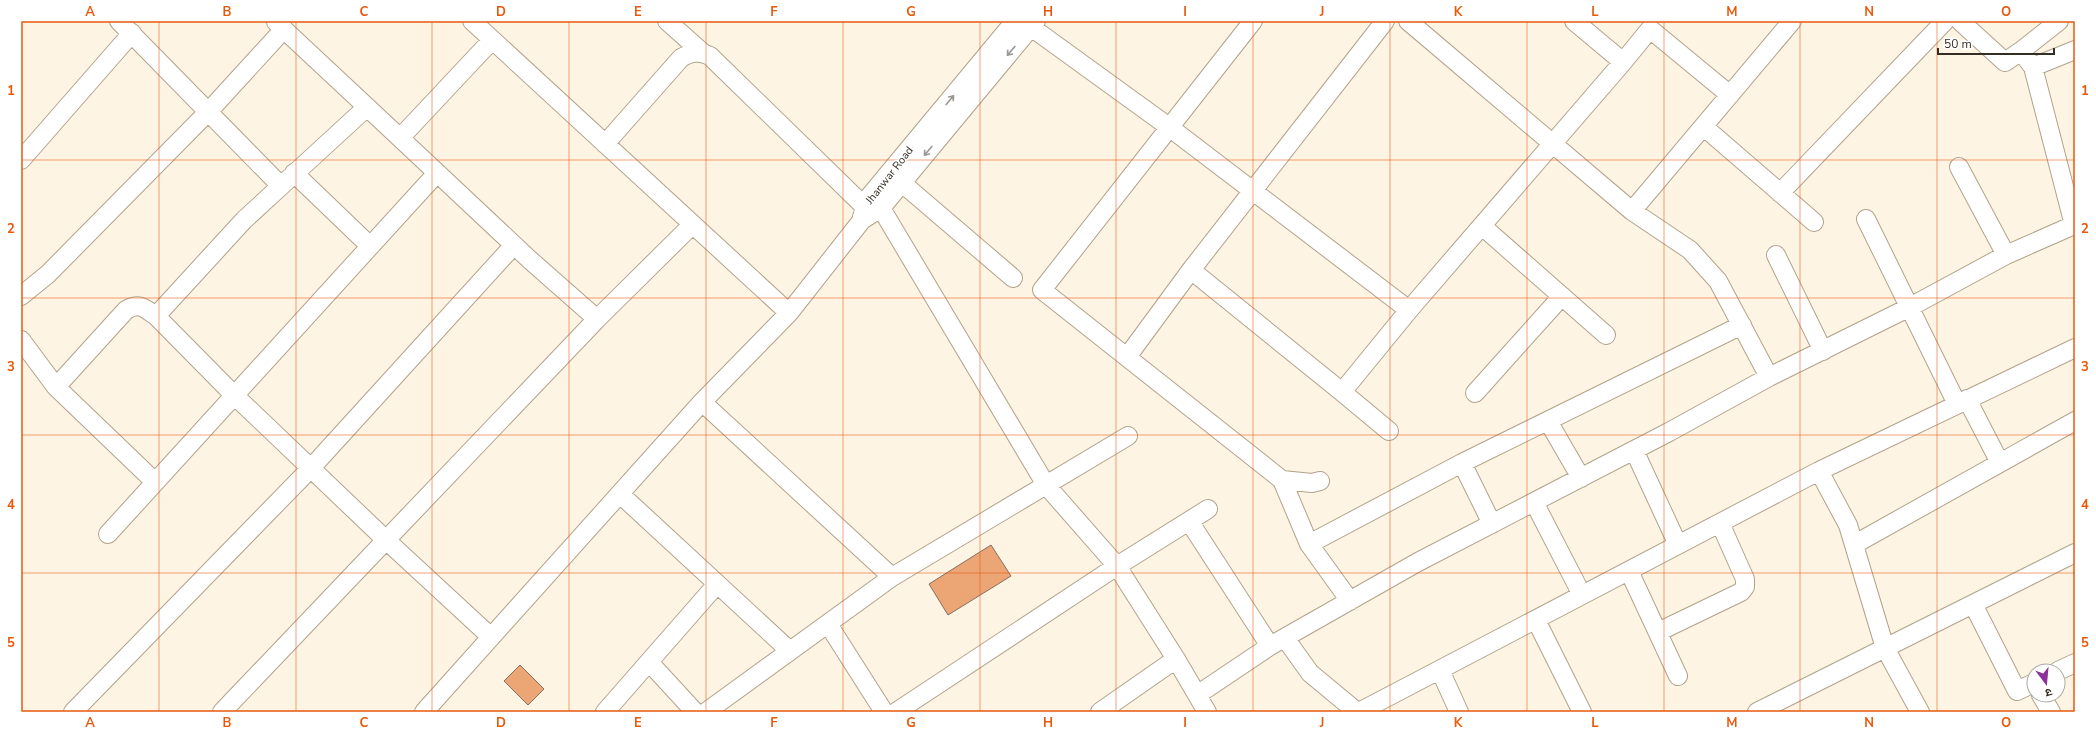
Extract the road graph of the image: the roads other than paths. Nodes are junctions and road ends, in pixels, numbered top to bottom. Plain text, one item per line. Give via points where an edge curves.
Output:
1 (119, 21) edge
2 (472, 21) edge
3 (667, 21) edge
4 (1253, 21) edge
5 (1385, 21) edge
6 (1408, 21) edge
7 (1574, 21) edge
8 (1792, 21) edge
9 (1945, 21) edge
10 (1960, 21) edge
11 (2060, 21) edge
12 (1027, 23) edge
13 (280, 25) edge
14 (1653, 25) edge
15 (132, 33) junction
16 (492, 40) junction
17 (2075, 50) edge
18 (2021, 51) junction
19 (703, 53) junction
20 (1623, 62) junction
21 (2033, 67) junction
22 (1730, 95) junction
23 (367, 107) junction
24 (209, 112) junction
25 (1169, 127) junction
26 (1704, 127) junction
27 (400, 138) junction
28 (605, 144) junction
29 (1553, 145) junction
30 (21, 160) edge
31 (1959, 167) dead end
32 (294, 173) junction
33 (437, 173) junction
34 (902, 183) junction
35 (281, 186) junction
36 (1254, 191) junction
37 (1780, 193) junction
38 (869, 212) junction
39 (1632, 212) junction
40 (1866, 219) dead end
41 (1814, 222) dead end
42 (692, 225) junction
43 (1482, 226) junction
44 (2074, 228) edge
45 (514, 245) junction
46 (370, 246) junction
47 (1776, 255) dead end
48 (2006, 255) junction
49 (1191, 270) junction
50 (1013, 278) dead end
51 (21, 296) edge
52 (1562, 296) junction
53 (1910, 307) junction
54 (1409, 310) junction
55 (789, 313) junction
56 (156, 316) junction
57 (597, 320) junction
58 (1742, 325) junction
59 (1606, 335) dead end
60 (21, 340) edge
61 (2075, 348) edge
62 (1822, 350) junction
63 (1127, 357) junction
64 (1769, 377) junction
65 (56, 387) junction
66 (1342, 392) junction
67 (1475, 393) dead end
68 (233, 394) junction
69 (702, 402) junction
70 (1962, 402) junction
71 (1548, 421) junction
72 (2075, 421) edge
73 (1389, 431) dead end
74 (1128, 436) dead end
75 (1634, 450) junction
76 (1462, 463) junction
77 (2000, 463) junction
78 (311, 468) junction
79 (1819, 471) junction
80 (1581, 478) junction
81 (1282, 480) junction
82 (1320, 481) dead end
83 (155, 482) junction
84 (1046, 485) junction
85 (620, 494) junction
86 (1534, 502) junction
87 (1208, 509) dead end
88 (1188, 521) junction
89 (1720, 523) junction
90 (1492, 524) junction
91 (108, 534) dead end
92 (386, 540) junction
93 (1309, 544) junction
94 (1855, 544) junction
95 (1678, 545) junction
96 (2075, 553) edge
97 (1118, 566) junction
98 (1629, 571) junction
99 (892, 577) junction
100 (717, 584) junction
101 (1582, 595) junction
102 (1350, 601) junction
103 (1973, 604) junction
104 (1536, 620) junction
105 (828, 624) junction
106 (1658, 632) junction
107 (492, 637) junction
108 (1277, 642) junction
109 (1884, 648) junction
110 (790, 651) junction
111 (1176, 659) junction
112 (649, 662) junction
113 (1440, 670) junction
114 (1678, 676) dead end
115 (2026, 688) edge
116 (1197, 694) junction
117 (2046, 703) edge
118 (73, 712) edge
119 (222, 712) edge
120 (424, 712) edge
121 (605, 712) edge
122 (695, 712) edge
123 (706, 712) edge
124 (884, 712) edge
125 (896, 712) edge
126 (1100, 712) edge
127 (1206, 712) edge
128 (1358, 712) edge
129 (1459, 712) edge
130 (1582, 712) edge
131 (1756, 712) edge
132 (1920, 712) edge
133 (2051, 712) edge

1 - 15 street
2 - 16 street
3 - 19 street
4 - 25 street
5 - 36 street
6 - 29 street
7 - 20 street
8 - 22 street
9 - 37 street
10 - 18 street via 2005,62
11 - 18 street
12 - 25 street
12 -> 34 street, Jhanwar Road
38 -> 12 street, Jhanwar Road via 869,197
13 - 23 street
13 - 24 street
14 - 20 street
14 - 22 street
15 - 24 street
15 - 30 street
16 - 27 street
16 - 28 street
17 - 21 street
18 - 21 street
19 - 28 street via 696,52 681,58
19 - 38 street via 710,56
20 - 29 street
21 - 44 street
22 - 26 street
23 - 27 street
23 - 32 street
24 - 35 street
24 - 51 street via 48,274
25 - 36 street
25 - 63 street via 1042,290
26 - 37 street
26 - 39 street
27 - 33 street
28 - 42 street
29 - 39 street
29 - 43 street
31 - 48 street
32 - 35 street
32 - 46 street
33 - 45 street
33 - 46 street
34 - 38 street, Jhanwar Road
34 - 50 street
35 - 56 street via 244,220
36 - 49 street
36 - 54 street
37 - 41 street
38 - 55 street
38 - 84 street
39 - 58 street via 1690,250 1718,281
40 - 53 street
42 - 55 street
42 - 57 street
43 - 52 street
43 - 54 street
44 - 48 street
45 - 57 street
45 - 78 street
46 - 68 street
47 - 62 street
48 - 53 street
49 - 63 street
49 - 66 street
52 - 59 street
52 - 67 street
53 - 62 street
53 - 70 street
54 - 66 street
55 - 69 street
56 - 65 street via 142,306 134,305 126,310
56 - 68 street
57 - 92 street
58 - 64 street
58 - 71 street
60 - 65 street
61 - 70 street
62 - 64 street
63 - 81 street
64 - 75 street
65 - 83 street
66 - 73 street
68 - 78 street
68 - 83 street
69 - 85 street
69 - 99 street
70 - 77 street
70 - 79 street
71 - 76 street
71 - 80 street
72 - 77 street
74 - 84 street
75 - 80 street
75 - 95 street
76 - 90 street
76 - 93 street
77 - 94 street
78 - 92 street
78 - 118 street
79 - 89 street
79 - 94 street via 1848,525
80 - 86 street
81 - 82 street via 1312,483
81 - 93 street
83 - 91 street
84 - 97 street
84 - 99 street
85 - 100 street
85 - 107 street
86 - 90 street
86 - 101 street
87 - 88 street
88 - 97 street
88 - 108 street
89 - 95 street
89 - 106 street via 1745,579 1745,588
90 - 102 street
92 - 107 street
92 - 119 street
93 - 102 street
94 - 109 street
95 - 98 street
96 - 103 street
97 - 111 street
97 - 125 street
98 - 101 street
98 - 106 street
99 - 105 street
100 - 110 street
100 - 112 street
101 - 104 street
102 - 108 street
103 - 109 street
103 - 115 street via 2017,690
104 - 113 street
104 - 130 street
105 - 110 street
105 - 124 street
106 - 114 street
107 - 120 street
108 - 116 street
108 - 128 street via 1310,674
109 - 131 street
109 - 132 street
110 - 123 street
111 - 116 street
111 - 126 street
112 - 121 street
112 - 122 street
113 - 128 street
113 - 129 street
116 - 127 street
117 - 133 street

